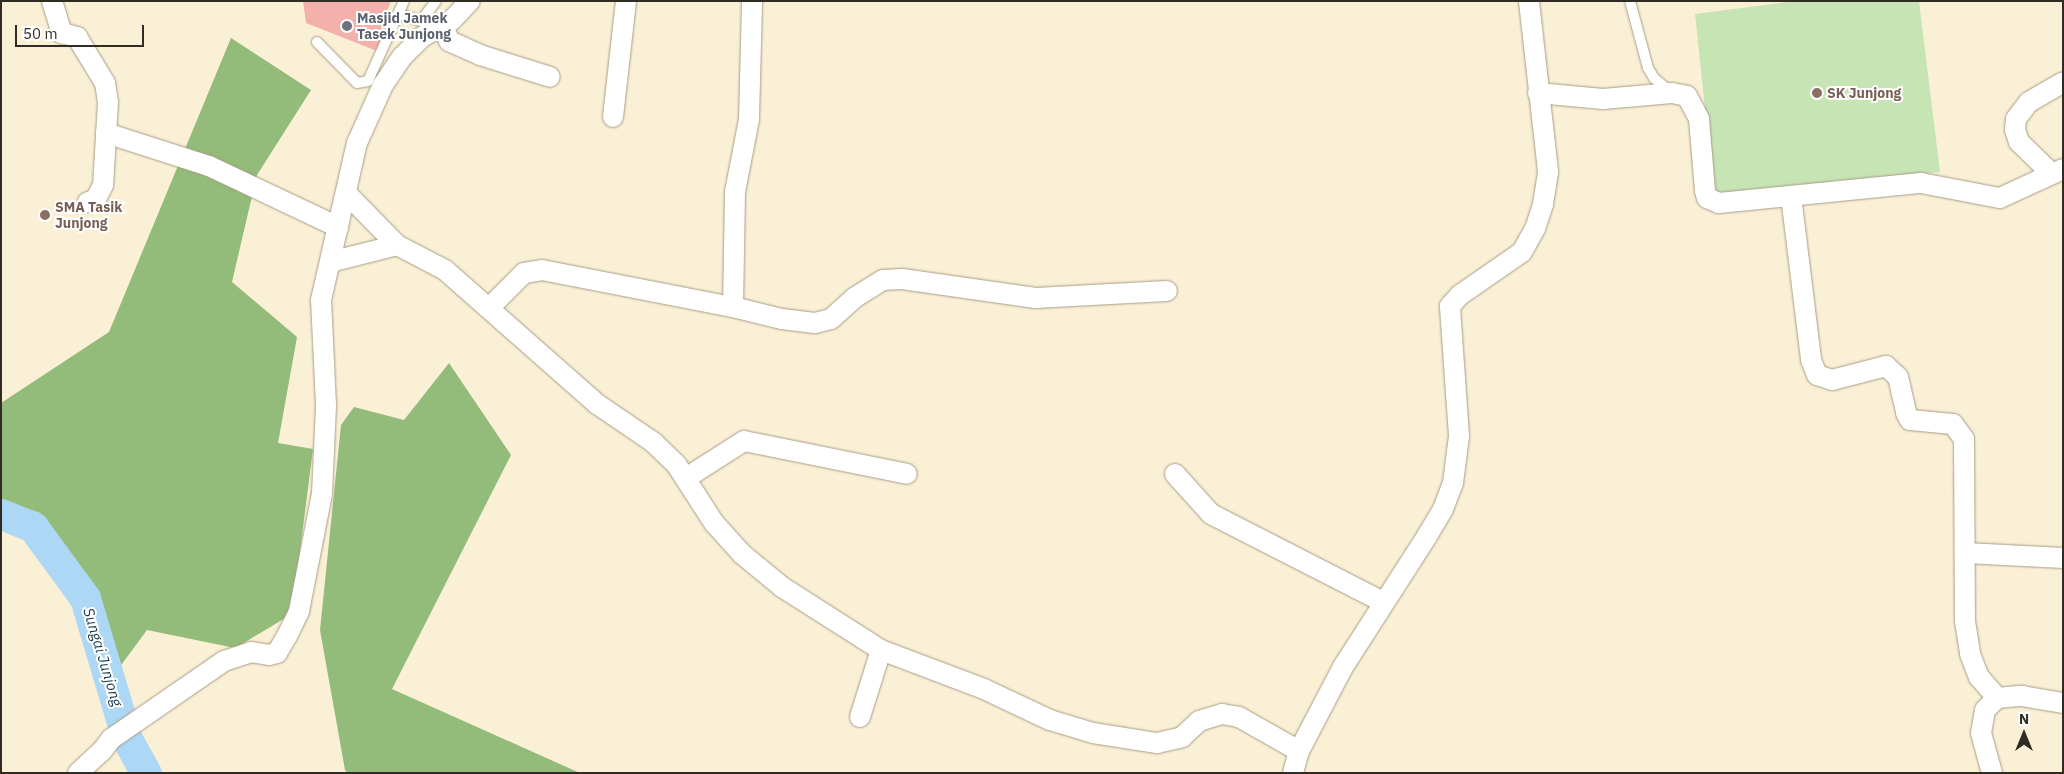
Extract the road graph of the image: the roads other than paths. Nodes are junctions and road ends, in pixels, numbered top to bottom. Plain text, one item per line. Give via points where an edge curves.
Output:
1 (52, 1) edge
2 (404, 1) edge
3 (436, 1) edge
4 (470, 1) edge
5 (626, 1) edge
6 (752, 1) edge
7 (1529, 1) edge
8 (1630, 1) edge
9 (399, 14) junction
10 (443, 26) junction
11 (317, 42) dead end
12 (550, 77) dead end
13 (2063, 82) edge
14 (1538, 92) junction
15 (1672, 93) junction
16 (613, 117) dead end
17 (106, 133) junction
18 (2057, 171) edge
19 (347, 194) junction
20 (1791, 196) junction
21 (88, 202) dead end
22 (338, 227) junction
23 (398, 245) junction
24 (330, 262) junction
25 (1167, 290) dead end
26 (733, 306) junction
27 (489, 308) junction
28 (907, 474) dead end
29 (1175, 474) dead end
30 (686, 478) junction
31 (1966, 553) junction
32 (2063, 558) edge
33 (1383, 602) junction
34 (881, 650) junction
35 (1997, 698) junction
36 (2063, 703) edge
37 (860, 717) dead end
38 (1299, 750) junction
39 (78, 773) edge
40 (1293, 773) edge
41 (1992, 773) edge

1 - 17 street via 62,34 77,38 105,83 108,102
2 - 9 lane
3 - 9 lane via 421,22
4 - 10 street
5 - 16 street
6 - 26 street via 749,119 735,192
7 - 14 street
8 - 15 lane via 1648,68 1654,78
9 - 11 lane via 368,81 357,83
10 - 12 street via 449,41 480,56
10 - 19 street via 422,38 402,57 383,85 357,143
13 - 18 street via 2030,102 2016,119 2015,130 2019,142
14 - 15 street via 1603,99
14 - 33 street via 1548,171 1543,204 1535,230 1522,252 1460,295 1450,306 1460,436 1453,483 1443,509
15 - 20 street via 1686,96 1699,118 1707,198 1719,203
17 - 21 street via 104,185 96,199
17 - 22 street via 209,166
18 - 20 street via 2000,198 1921,183
19 - 22 street
19 - 23 street
20 - 31 street via 1813,369 1823,379 1832,380 1886,366 1898,377 1910,420 1944,422 1959,430 1965,447
22 - 24 street
23 - 24 street
23 - 27 street via 445,270
24 - 39 street via 320,300 326,405 322,494 299,611 277,653 251,652 224,661 111,738
25 - 26 street via 1036,298 902,279 883,280 854,298 830,319 815,322 782,319
26 - 27 street via 542,270 524,274
27 - 30 street via 597,404 654,442
28 - 30 street via 744,441
29 - 33 street via 1211,514
30 - 34 street via 714,523 742,554 782,587
31 - 32 street
31 - 35 street via 1962,583 1970,654 1979,678
33 - 38 street via 1343,667
34 - 37 street
34 - 38 street via 984,689 1050,720 1093,732 1157,743 1182,736 1199,720 1222,714 1239,717
35 - 36 street via 2022,696
35 - 41 street via 1985,710 1981,732
38 - 40 street

